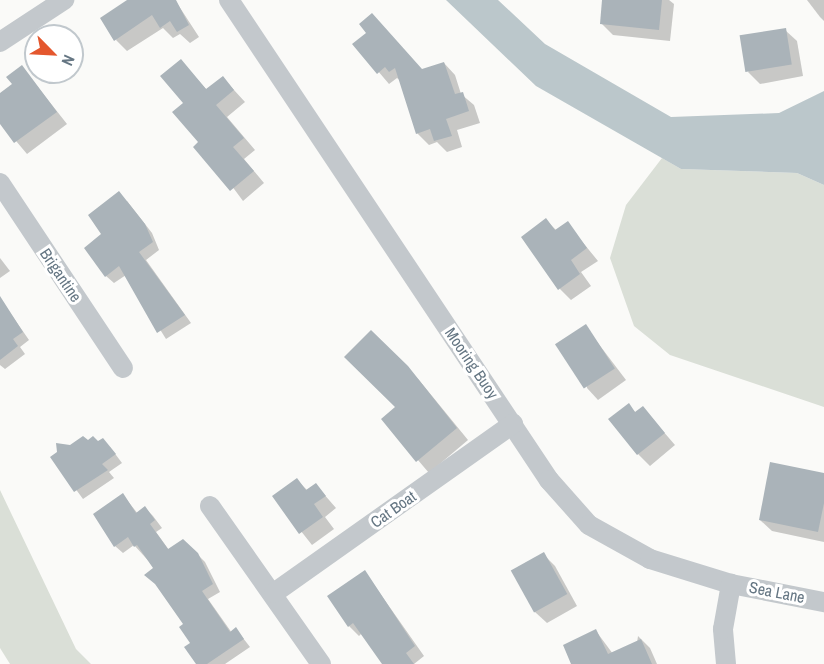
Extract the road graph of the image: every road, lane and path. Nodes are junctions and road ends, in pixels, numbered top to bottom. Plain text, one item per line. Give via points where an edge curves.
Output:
1 (64, 0) edge
2 (229, 0) edge
3 (0, 42) edge
4 (0, 183) edge
5 (123, 368) dead end
6 (513, 424) junction
7 (210, 506) dead end
8 (731, 584) junction
9 (274, 593) junction
10 (824, 602) edge
11 (321, 664) edge
12 (726, 664) edge

1 - 3 street
2 - 6 street, Mooring Buoy
4 - 5 street, Brigantine
6 - 8 street, Mooring Buoy via 549,480 589,525 633,552
6 - 9 street, Cat Boat
7 - 9 street
8 - 10 street, Sea Lane
8 - 12 street via 723,629
9 - 11 street

